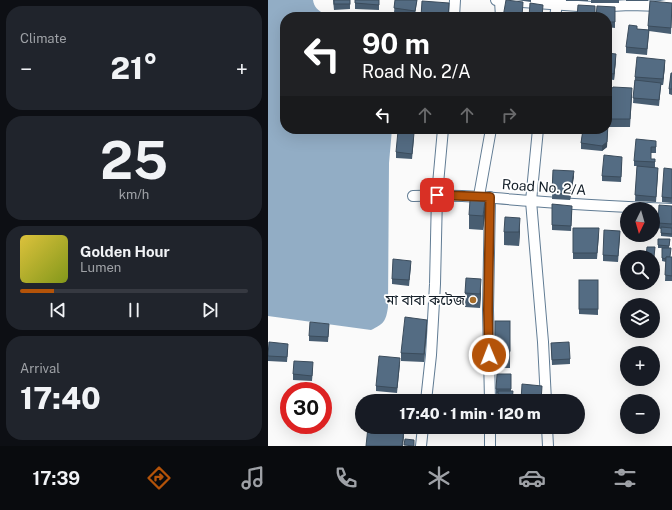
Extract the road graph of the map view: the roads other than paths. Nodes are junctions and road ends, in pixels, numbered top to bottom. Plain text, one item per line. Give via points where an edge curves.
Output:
1 (455, 0) edge
2 (498, 0) edge
3 (557, 4) junction
4 (672, 4) edge
5 (454, 12) edge
6 (500, 12) edge
7 (556, 12) edge
8 (443, 134) edge
9 (490, 134) edge
10 (538, 134) edge
11 (437, 195) junction
12 (413, 196) dead end
13 (479, 196) junction
14 (490, 197) junction
15 (531, 201) junction
16 (672, 209) edge
17 (427, 394) edge
18 (490, 394) edge
19 (546, 394) edge
20 (422, 434) edge
21 (490, 434) edge
22 (547, 434) edge
23 (421, 446) edge
24 (490, 446) edge
25 (548, 446) edge

1 - 5 street
2 - 3 street
2 - 6 street
3 - 4 street via 592,7
3 - 7 street
8 - 11 street
9 - 13 street
10 - 15 street
11 - 12 street, Road No. 2/A
11 - 13 street, Road No. 2/A
11 - 17 street via 432,355
13 - 14 street, Road No. 2/A
14 - 15 street, Road No. 2/A
14 - 18 street
15 - 16 street, Road No. 2/A
15 - 19 street via 544,342
20 - 23 street
21 - 24 street
22 - 25 street

